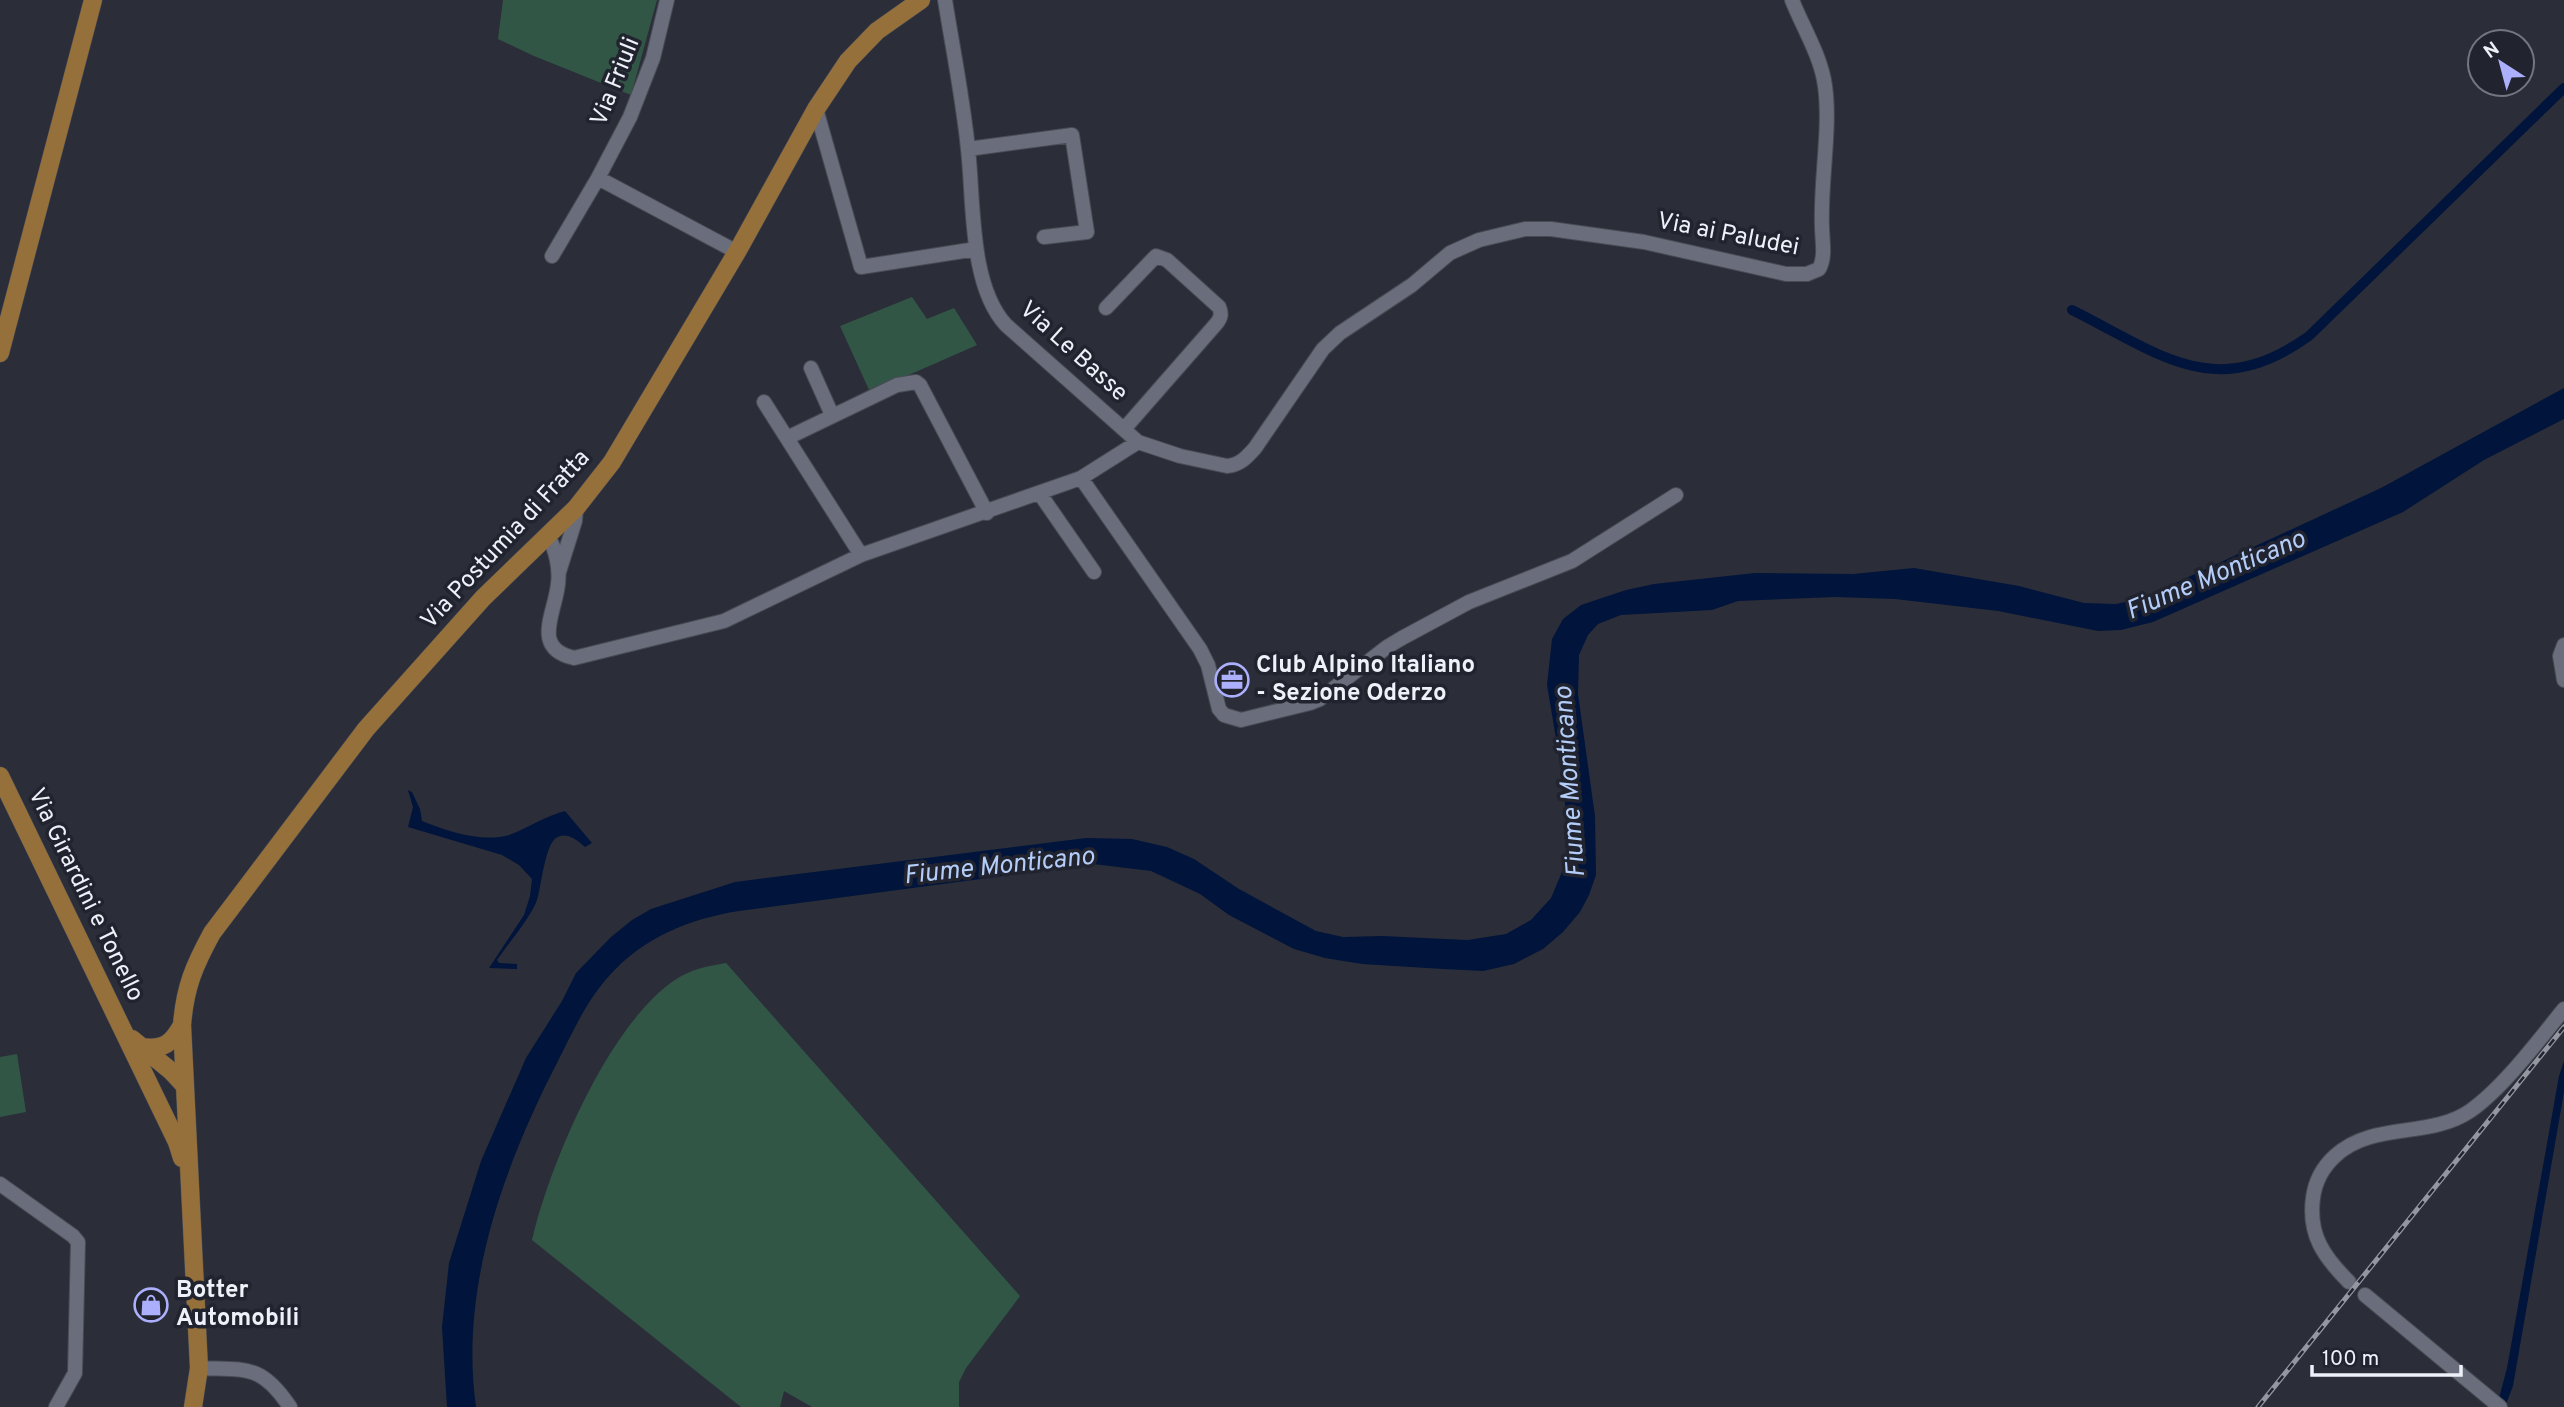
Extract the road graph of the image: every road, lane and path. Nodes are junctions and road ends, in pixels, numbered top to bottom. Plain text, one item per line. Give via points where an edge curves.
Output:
1 (93, 0) edge
2 (667, 0) edge
3 (921, 0) edge
4 (945, 0) edge
5 (1792, 0) edge
6 (816, 109) junction
7 (968, 149) junction
8 (598, 178) junction
9 (1045, 237) dead end
10 (976, 249) junction
11 (737, 252) junction
12 (552, 256) dead end
13 (1106, 308) dead end
14 (1376, 311) joint
15 (0, 353) edge
16 (811, 369) dead end
17 (764, 401) dead end
18 (832, 415) junction
19 (1125, 428) junction
20 (787, 438) junction
21 (1138, 442) junction
22 (1081, 478) junction
23 (1040, 494) junction
24 (1676, 495) dead end
25 (576, 509) junction
26 (986, 513) junction
27 (548, 536) junction
28 (861, 555) junction
29 (1094, 572) dead end
30 (559, 573) junction
31 (2564, 645) edge
32 (2564, 680) edge
33 (1, 780) edge
34 (2564, 1009) edge
35 (182, 1025) junction
36 (127, 1035) junction
37 (142, 1047) junction
38 (149, 1081) junction
39 (184, 1085) junction
40 (190, 1182) junction
41 (0, 1184) edge
42 (2349, 1282) dead end
43 (2365, 1295) dead end
44 (200, 1368) junction
45 (2498, 1406) edge
46 (56, 1407) edge
47 (193, 1407) edge
48 (290, 1407) edge

1 - 15 main road
2 - 8 street, Via Friuli via 653,58 630,117
3 - 6 main road, Via Postumia di Fratta via 877,31 848,61
4 - 7 street, Via Le Basse
5 - 14 street, Via ai Paludei via 1825,85 1823,255 1819,269 1786,274 1644,242 1525,229 1462,246
6 - 10 street via 861,267
6 - 11 main road, Via Postumia di Fratta
7 - 9 street via 1072,135 1087,232
7 - 10 street, Via Le Basse
8 - 11 street
8 - 12 street, Via Friuli
10 - 19 street, Via Le Basse via 998,317
11 - 25 main road, Via Postumia di Fratta via 612,462
13 - 19 street via 1156,256 1167,260 1221,312 1220,320
14 - 21 street, Via Le Basse via 1323,349 1255,448 1235,466 1180,456
16 - 18 street
17 - 20 street
18 - 20 street
18 - 26 street via 897,385 916,382
19 - 21 street, Via Le Basse
20 - 28 street
21 - 22 street
22 - 23 street
22 - 24 street via 1200,649 1219,709 1241,720 1320,699 1402,638 1469,602 1572,561
23 - 26 street
23 - 29 street
25 - 27 main road, Via Postumia di Fratta
25 - 30 street
26 - 28 street
27 - 30 street
27 - 35 main road, Via Postumia di Fratta via 483,598 366,729 212,933 193,967 184,995
28 - 30 street via 724,621 574,658 554,650 548,642
31 - 32 street via 2560,656
33 - 36 main road, Via Girardini e Tonello
34 - 42 street via 2491,1094 2469,1112 2449,1121 2356,1141 2328,1163 2314,1190 2313,1230 2319,1248
35 - 37 main road via 164,1047
35 - 39 main road, Via Postumia di Fratta
36 - 37 main road, Via Girardini e Tonello
36 - 38 main road, Via Girardini e Tonello
37 - 39 main road, Via Girardini e Tonello
38 - 39 main road via 163,1093 177,1092
38 - 40 main road, Via Girardini e Tonello
39 - 40 main road, Via Postumia di Fratta
40 - 44 main road
41 - 46 street via 78,1242 75,1373
43 - 45 street
44 - 47 main road
44 - 48 street via 259,1373

